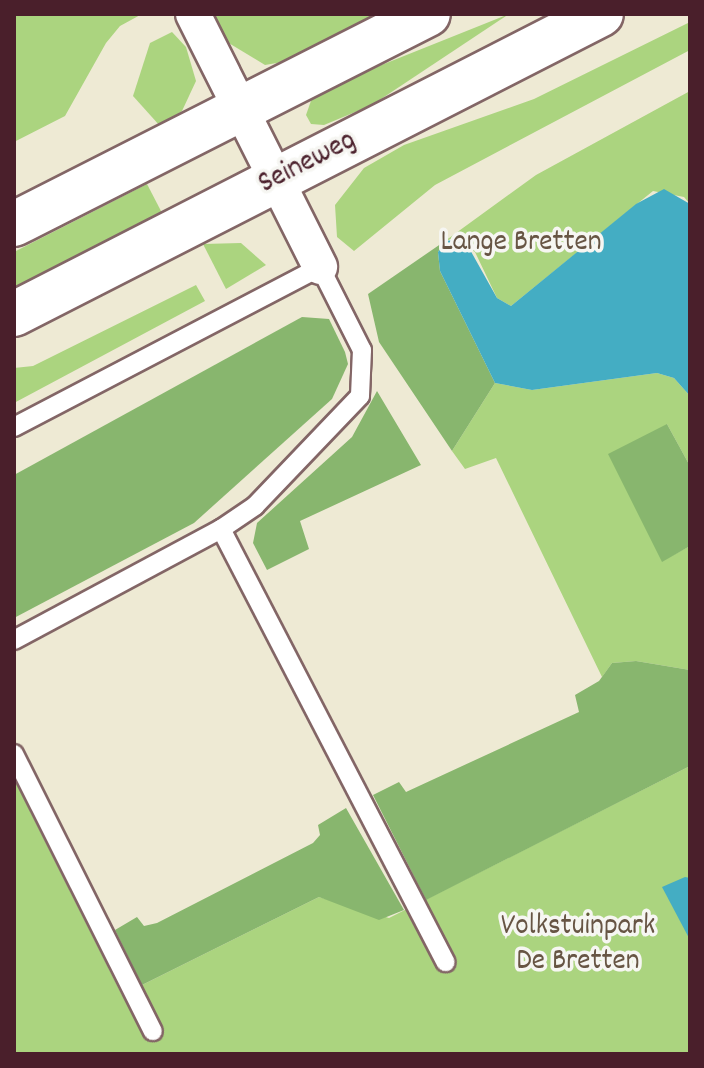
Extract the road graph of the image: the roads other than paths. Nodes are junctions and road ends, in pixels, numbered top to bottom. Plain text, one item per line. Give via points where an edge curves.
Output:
1 (193, 14) edge
2 (428, 14) edge
3 (601, 14) edge
4 (241, 109) junction
5 (276, 180) junction
6 (14, 224) edge
7 (320, 267) junction
8 (14, 314) edge
9 (14, 427) edge
10 (221, 529) junction
11 (14, 640) edge
12 (14, 754) edge
13 (445, 962) dead end
14 (153, 1031) dead end

1 - 4 street
2 - 4 main road
3 - 5 main road, Seineweg
4 - 5 street
4 - 6 main road
5 - 7 street
5 - 8 main road, Seineweg
7 - 9 lane
7 - 10 lane via 362,350 360,396 255,506
10 - 11 lane
10 - 13 lane
12 - 14 lane

